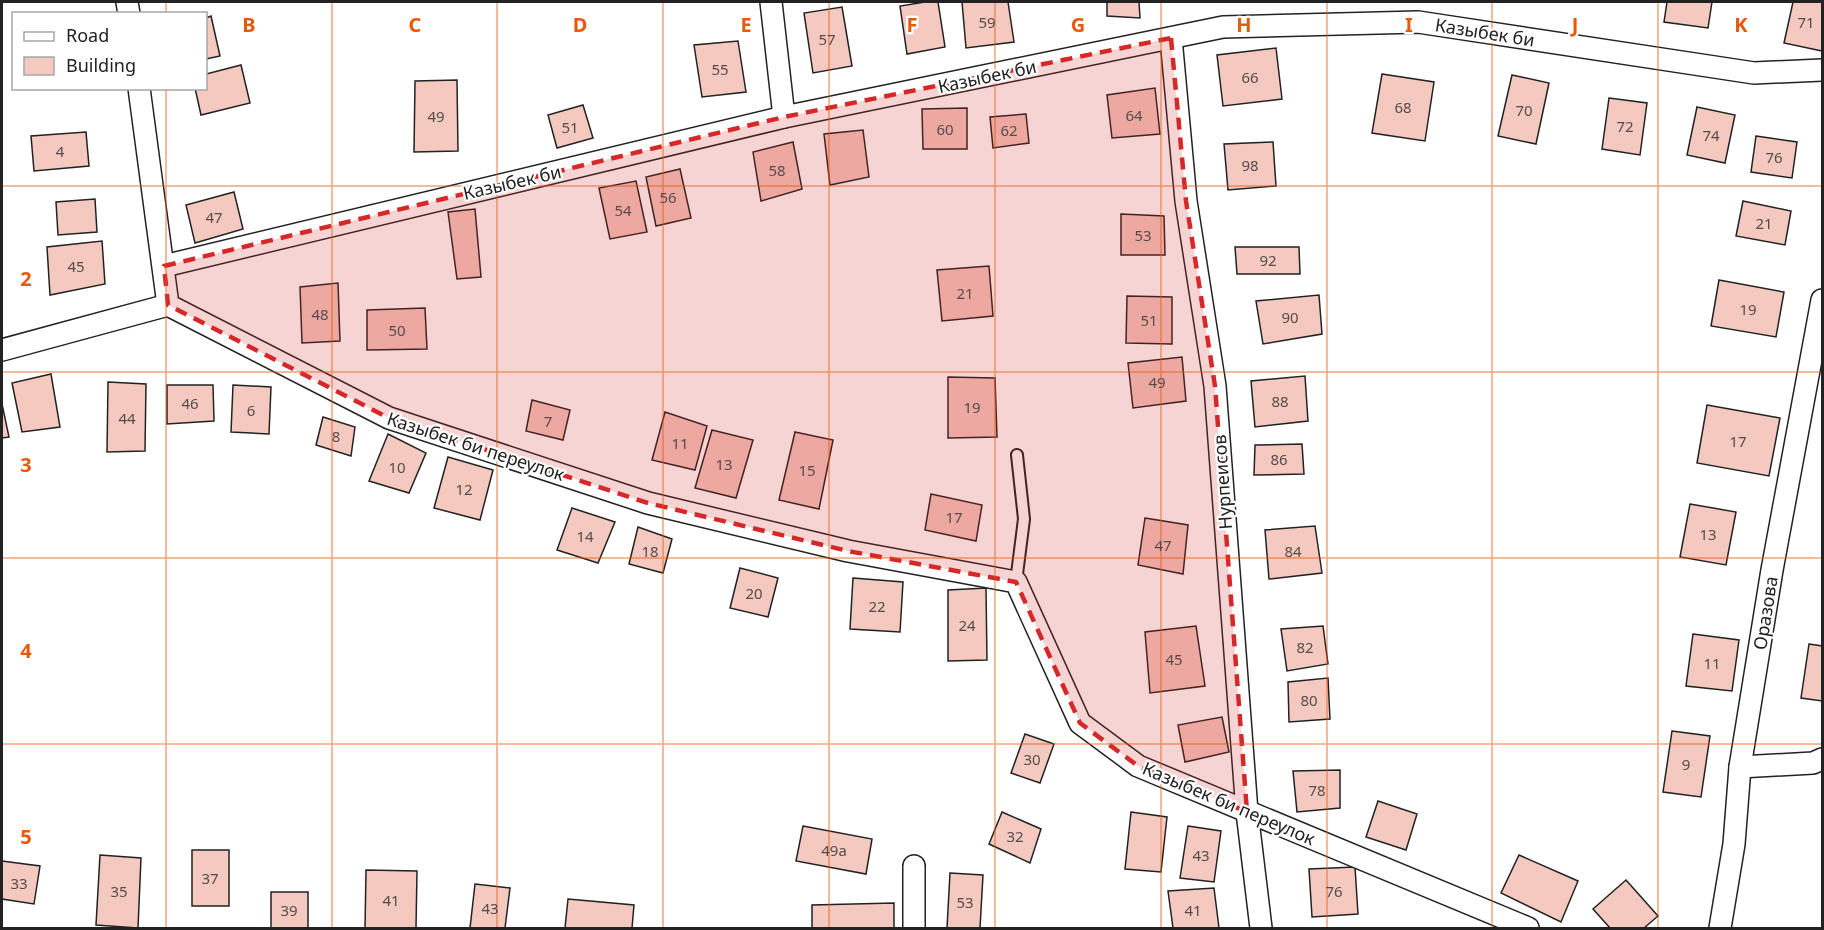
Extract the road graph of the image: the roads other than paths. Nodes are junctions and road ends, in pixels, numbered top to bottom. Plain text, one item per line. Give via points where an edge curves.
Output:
1 (771, 2) edge
2 (1171, 38) junction
3 (1822, 70) edge
4 (139, 90) edge
5 (784, 117) junction
6 (164, 266) junction
7 (1822, 300) edge
8 (168, 305) junction
9 (2, 350) edge
10 (1017, 455) dead end
11 (1016, 582) junction
12 (1822, 759) edge
13 (1740, 767) junction
14 (1247, 812) junction
15 (914, 866) dead end
16 (914, 928) edge
17 (1261, 928) edge
18 (1528, 928) edge
19 (1720, 928) edge

1 - 5 street
2 - 3 street, Казыбек би via 1223,27 1418,22 1754,73
2 - 5 street, Казыбек би
2 - 14 street, Нурпеисов via 1186,201 1215,386
4 - 6 street
5 - 6 street, Казыбек би
6 - 8 street
7 - 13 street, Оразова
8 - 9 street
8 - 11 street, Казыбек би переулок via 400,422 648,503 848,551
10 - 11 lane via 1024,519
11 - 14 street, Казыбек би переулок via 1080,723 1138,766
12 - 13 street via 1813,763
13 - 19 street, Оразова via 1734,844
14 - 17 street, Нурпеисов
14 - 18 street, Казыбек би переулок
15 - 16 street

